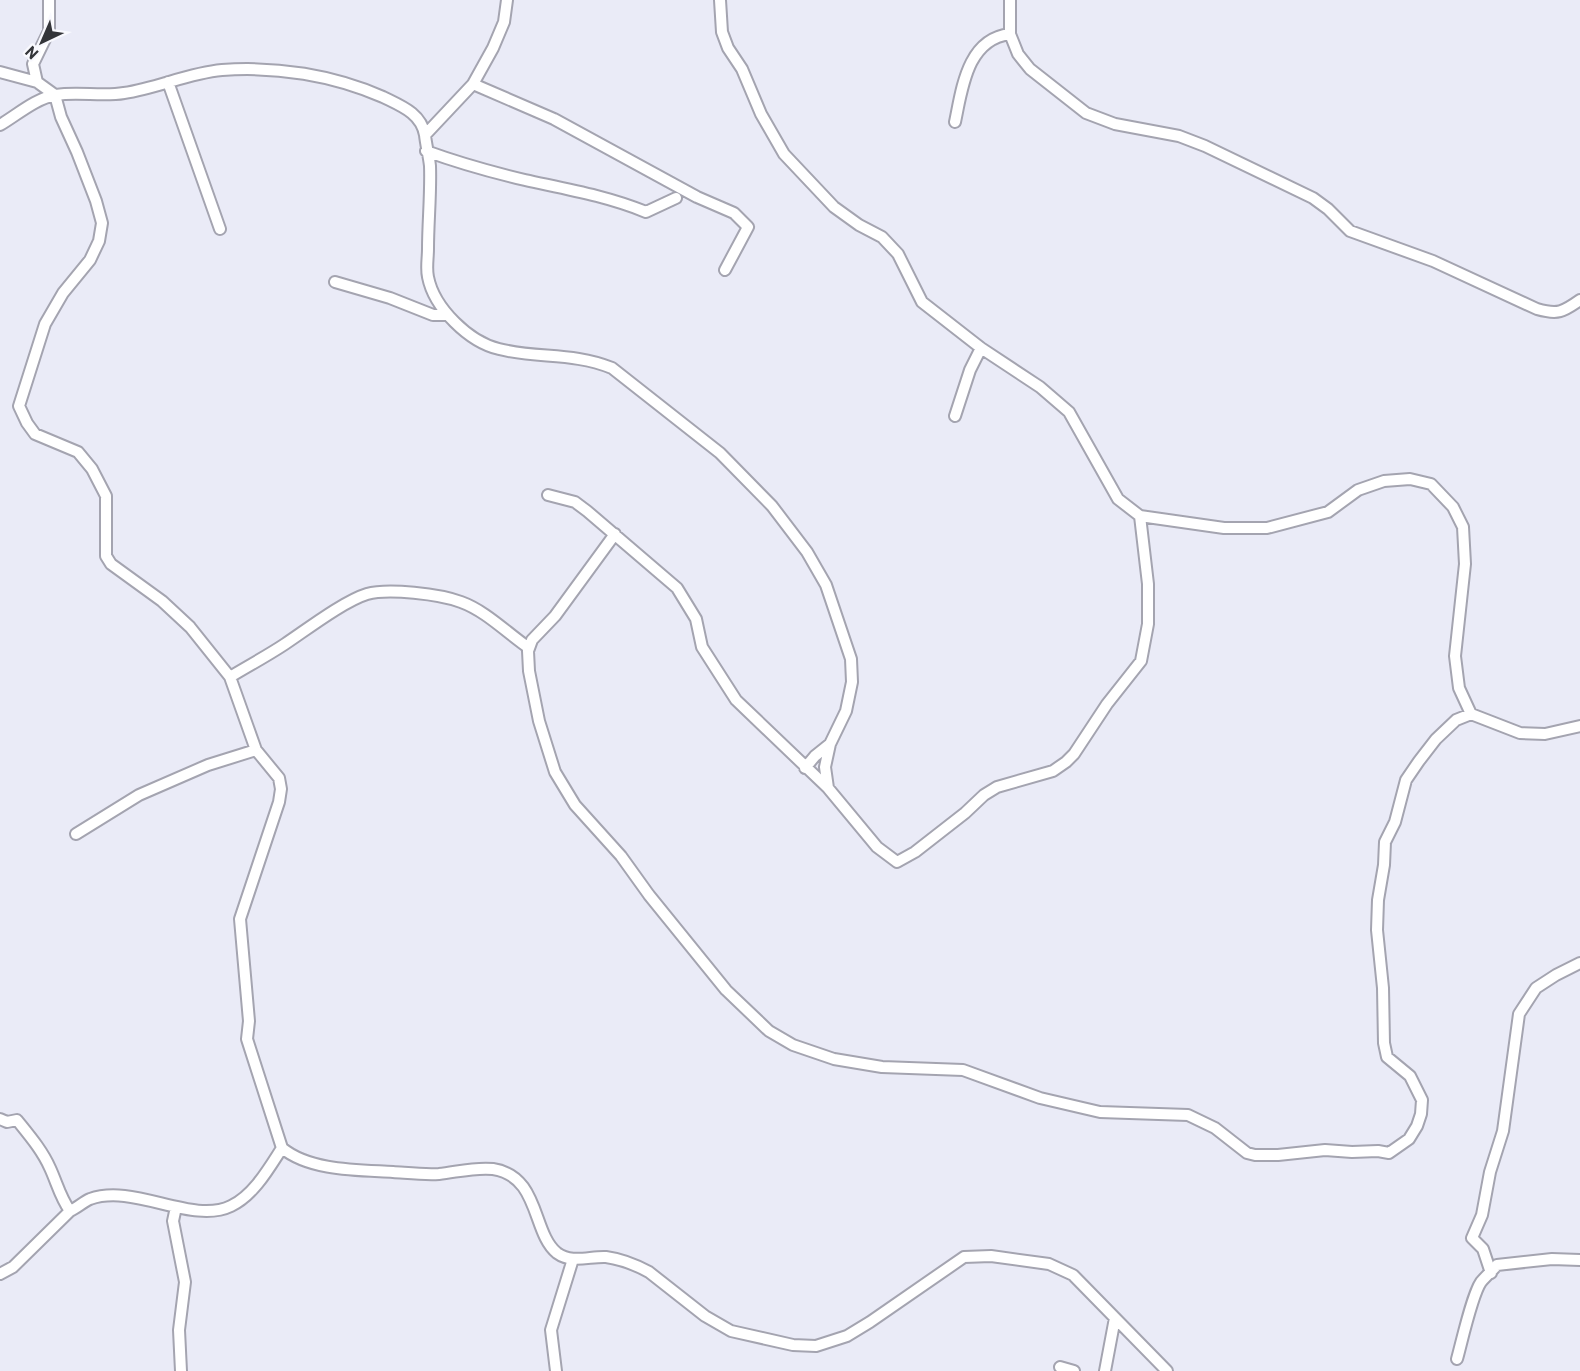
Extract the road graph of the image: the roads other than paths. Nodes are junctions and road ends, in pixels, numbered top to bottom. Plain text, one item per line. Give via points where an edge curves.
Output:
1 (49, 0) edge
2 (507, 0) edge
3 (720, 0) edge
4 (1010, 0) edge
5 (1010, 34) junction
6 (0, 72) edge
7 (37, 82) junction
8 (168, 82) junction
9 (473, 84) junction
10 (55, 95) junction
11 (955, 122) dead end
12 (0, 125) edge
13 (425, 135) junction
14 (426, 151) junction
15 (676, 198) dead end
16 (220, 229) dead end
17 (725, 270) dead end
18 (335, 282) dead end
19 (1580, 300) edge
20 (448, 315) junction
21 (981, 348) junction
22 (956, 416) dead end
23 (548, 495) dead end
24 (1140, 516) junction
25 (615, 534) junction
26 (529, 648) junction
27 (230, 677) junction
28 (1471, 714) junction
29 (1580, 726) edge
30 (830, 744) junction
31 (256, 750) junction
32 (825, 765) junction
33 (808, 771) junction
34 (828, 788) junction
35 (76, 834) dead end
36 (1580, 963) edge
37 (0, 1119) edge
38 (282, 1148) junction
39 (176, 1208) junction
40 (70, 1211) junction
41 (573, 1259) junction
42 (1580, 1260) edge
43 (1491, 1273) junction
44 (0, 1274) edge
45 (1115, 1318) junction
46 (1457, 1359) dead end
47 (1060, 1367) dead end
48 (181, 1371) edge
49 (556, 1371) edge
50 (1074, 1371) edge
51 (1105, 1371) edge
52 (1167, 1371) edge

1 - 7 street via 49,31 33,64
2 - 9 street via 504,22
3 - 21 street via 722,32 728,48 784,154 834,207 882,237 898,254 922,302
4 - 5 street
5 - 11 street via 991,39 981,47 963,84
5 - 19 street via 1030,69 1086,113 1205,146 1313,198 1350,231 1433,261 1537,309 1550,313 1564,311
6 - 7 street
7 - 10 street
8 - 10 street via 123,94
8 - 13 street via 222,70 272,70 326,77 361,87 400,105 414,114
8 - 16 street
9 - 13 street
9 - 17 street via 554,119 734,213 748,227
10 - 12 street
10 - 27 street via 102,223 90,260 63,293 45,324 19,406 35,434 78,452 92,469 106,496 105,550 111,564 190,627
13 - 14 street
14 - 15 street via 459,163 618,200 646,212
14 - 20 street via 430,164 428,277
18 - 20 street via 390,298 418,311
20 - 30 street via 485,345 523,354 593,360 612,368 720,453 772,506 826,585 851,659 852,682 846,711
21 - 22 street
21 - 24 street via 1040,387 1069,412 1118,499
23 - 25 street via 575,502
24 - 28 street via 1224,528 1267,528 1329,512 1358,490 1384,481 1410,479 1431,484 1453,507 1463,527 1465,564 1455,656 1459,688
24 - 34 street via 1148,584 1148,624 1141,661 1066,762 1053,771 997,787 897,862 877,847
25 - 26 street
25 - 33 street via 677,588 696,620 702,647 736,700
26 - 27 street via 463,602 384,591 349,603
26 - 28 street via 530,682 539,721 555,772 568,795 726,990 769,1030 793,1045 834,1059 882,1067 963,1070 1040,1098 1100,1112 1188,1115 1255,1155 1325,1150 1389,1153 1409,1139 1417,1126 1422,1100 1418,1089 1410,1076 1387,1057 1384,1043 1377,930 1385,842 1395,822 1406,780 1436,739 1456,720
27 - 31 street
28 - 29 street via 1520,733 1545,734
30 - 32 street
30 - 33 street via 815,756
31 - 35 street via 208,765 139,795
31 - 38 street via 279,778 281,789 240,919 249,1021 247,1040
32 - 33 street
32 - 34 street
33 - 34 street
36 - 43 street via 1536,988 1520,1014 1503,1131 1482,1215 1472,1238 1483,1249
37 - 40 street via 17,1120 31,1138
38 - 39 street via 265,1174 231,1206 217,1210
38 - 41 street via 310,1162 363,1170 425,1174 480,1168 502,1171 530,1196 551,1247
39 - 40 street via 151,1199 111,1196 91,1199
39 - 48 street via 173,1221 185,1282 179,1330
40 - 44 street via 13,1267
41 - 45 street via 606,1257 637,1265 720,1326 800,1346 822,1345 847,1335 958,1260 970,1256 1056,1266 1073,1275
41 - 49 street via 551,1330
42 - 43 street via 1497,1265
43 - 46 street via 1481,1282
45 - 51 street
45 - 52 street
47 - 50 street

